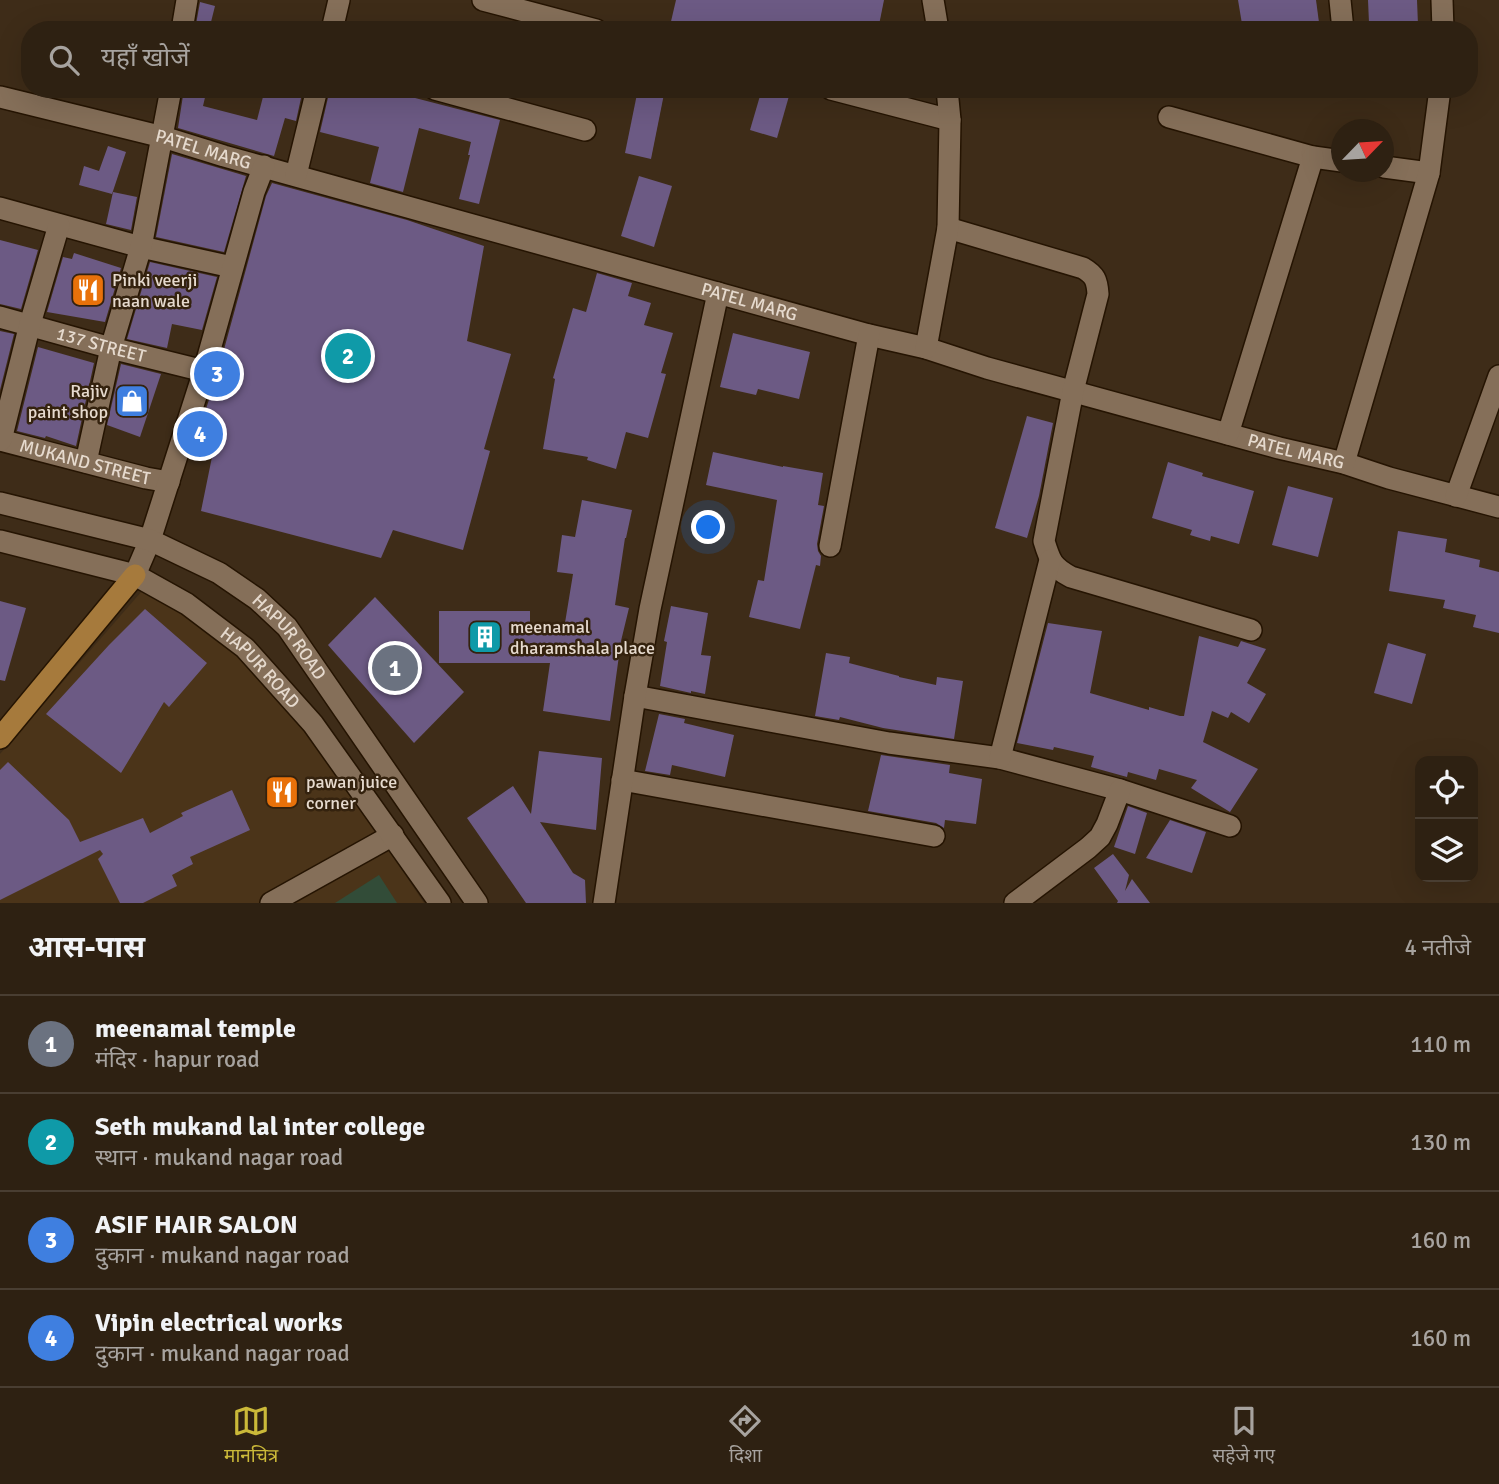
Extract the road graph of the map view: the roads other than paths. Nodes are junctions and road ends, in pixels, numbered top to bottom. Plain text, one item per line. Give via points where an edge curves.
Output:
1 (187, 0) edge
2 (339, 0) edge
3 (483, 0) edge
4 (933, 0) edge
5 (1340, 0) edge
6 (1442, 0) edge
7 (184, 21) edge
8 (334, 21) edge
9 (562, 21) edge
10 (936, 21) edge
11 (1342, 21) edge
12 (1443, 21) edge
13 (0, 97) edge
14 (170, 98) edge
15 (315, 98) edge
16 (468, 98) edge
17 (866, 98) edge
18 (948, 98) edge
19 (1439, 98) edge
20 (1169, 117) dead end
21 (950, 120) junction
22 (585, 130) dead end
23 (163, 136) junction
24 (1313, 157) junction
25 (1331, 159) edge
26 (264, 166) junction
27 (1394, 168) edge
28 (1429, 173) junction
29 (296, 175) junction
30 (0, 208) edge
31 (59, 225) junction
32 (948, 228) junction
33 (141, 247) junction
34 (232, 267) junction
35 (718, 293) junction
36 (0, 317) edge
37 (30, 324) junction
38 (869, 335) junction
39 (111, 348) junction
40 (926, 348) junction
41 (204, 371) junction
42 (1499, 376) edge
43 (1073, 391) junction
44 (1228, 434) junction
45 (1, 440) edge
46 (86, 462) junction
47 (1344, 463) junction
48 (169, 482) junction
49 (1456, 496) junction
50 (0, 503) edge
51 (1499, 507) edge
52 (150, 540) junction
53 (0, 541) edge
54 (830, 546) dead end
55 (1050, 560) junction
56 (135, 575) junction
57 (1251, 630) dead end
58 (635, 696) junction
59 (2, 733) edge
60 (1000, 758) junction
61 (622, 780) junction
62 (1119, 790) junction
63 (1230, 826) dead end
64 (393, 835) junction
65 (934, 836) dead end
66 (271, 903) edge
67 (440, 903) edge
68 (477, 903) edge
69 (604, 903) edge
70 (1015, 903) edge

1 - 7 street
2 - 8 street
3 - 9 street
4 - 10 street
5 - 11 street
6 - 12 street
13 - 23 street, PATEL MARG
14 - 23 street
15 - 29 street
16 - 22 street
17 - 21 street
18 - 21 street
19 - 28 street
20 - 24 street
21 - 32 street
23 - 26 street, PATEL MARG
23 - 33 street
24 - 25 street
24 - 44 street
26 - 29 street, PATEL MARG
26 - 34 street
27 - 28 street
28 - 47 street
29 - 35 street, PATEL MARG
30 - 31 street
31 - 33 street
31 - 37 street
32 - 40 street
32 - 43 street via 1093,274 1098,294
33 - 34 street
33 - 39 street
34 - 41 street
35 - 38 street, PATEL MARG
35 - 58 street
36 - 37 street, 137 STREET
37 - 39 street, 137 STREET
37 - 45 street
38 - 40 street, PATEL MARG
38 - 54 street
39 - 41 street, 137 STREET
39 - 46 street
40 - 43 street, PATEL MARG
41 - 48 street
42 - 49 street
43 - 44 street, PATEL MARG
43 - 55 street via 1044,541
44 - 47 street, PATEL MARG
45 - 46 street, MUKAND STREET
46 - 48 street, MUKAND STREET
47 - 49 street, PATEL MARG
48 - 52 street
49 - 51 street, PATEL MARG
50 - 52 street, HAPUR ROAD
52 - 56 street
52 - 68 street, HAPUR ROAD via 219,573 287,627
53 - 56 street, HAPUR ROAD
55 - 57 street via 1071,577
55 - 60 street
56 - 59 main road
56 - 64 street, HAPUR ROAD via 187,604 245,648 313,724
58 - 60 street via 890,743
58 - 61 street
60 - 62 street
61 - 65 street
61 - 69 street
62 - 63 street
62 - 70 street via 1100,837
64 - 66 street
64 - 67 street, HAPUR ROAD

